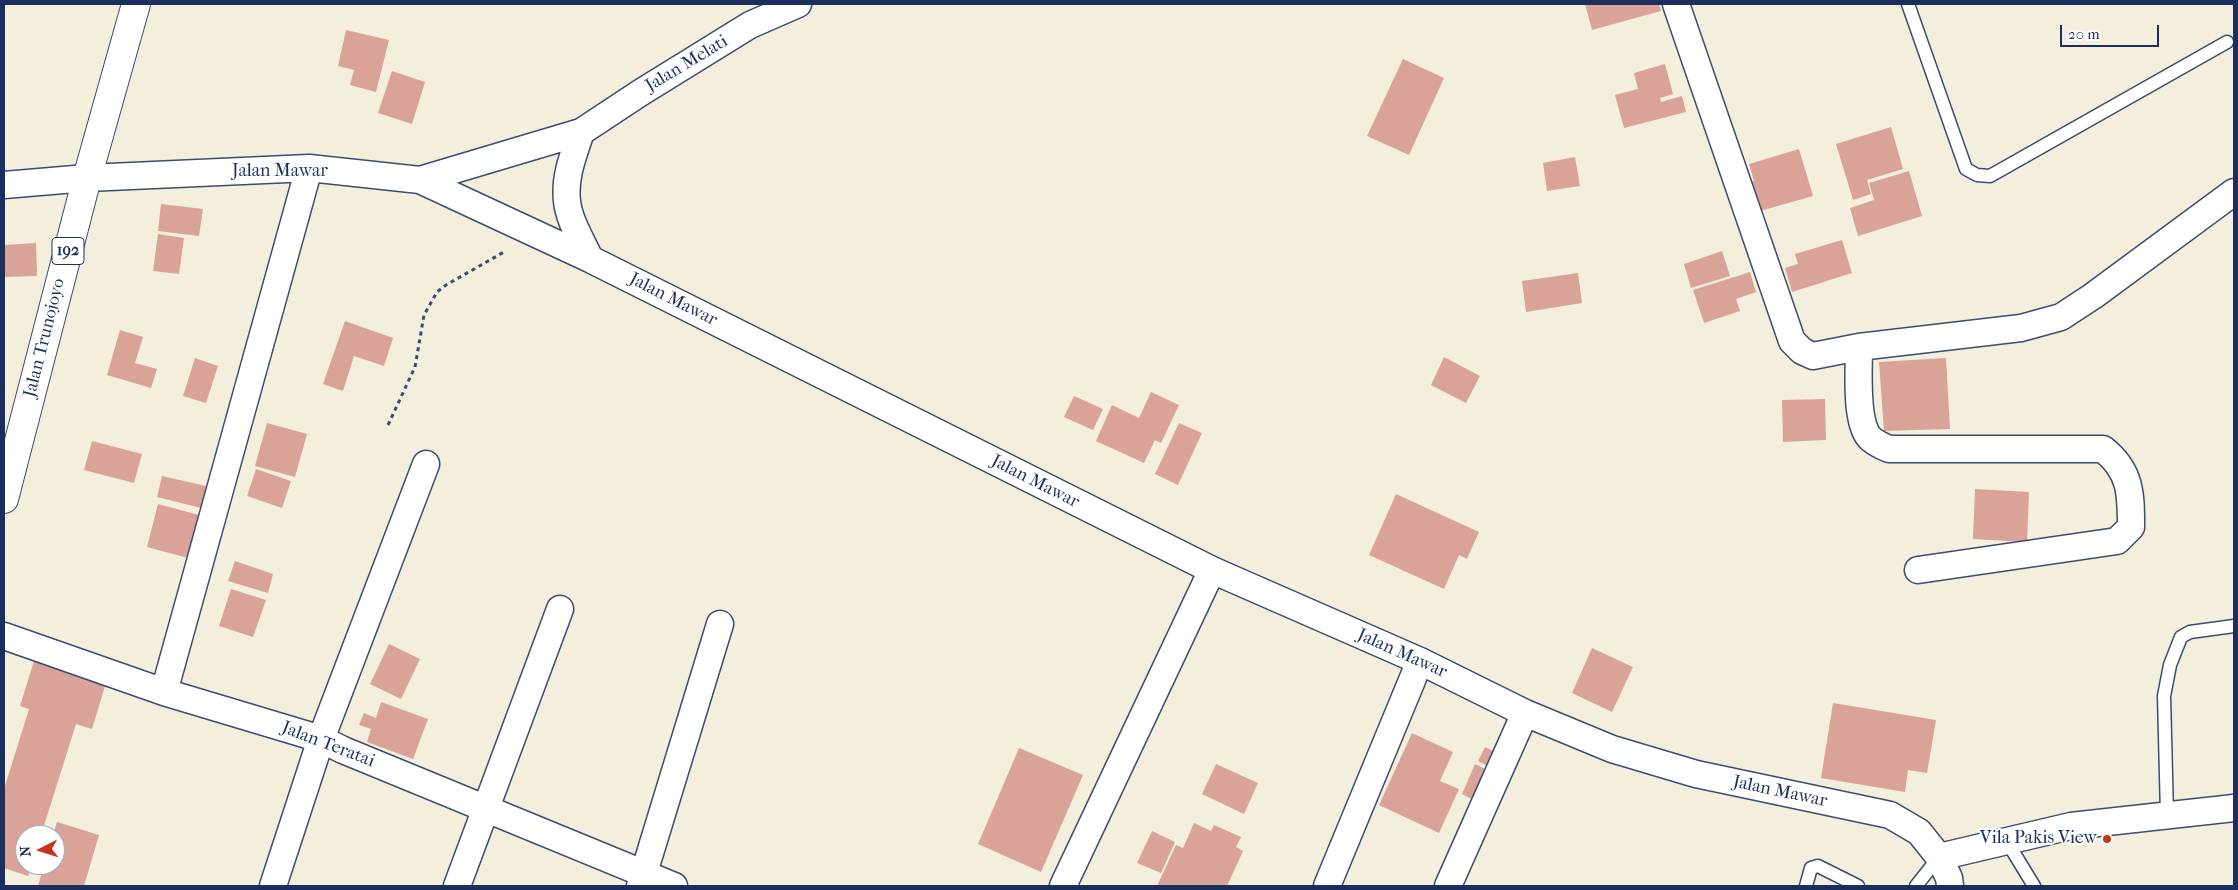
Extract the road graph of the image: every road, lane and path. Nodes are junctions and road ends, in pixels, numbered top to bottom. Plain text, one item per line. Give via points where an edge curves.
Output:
1 (136, 4) edge
2 (798, 4) edge
3 (1676, 4) edge
4 (1908, 4) edge
5 (752, 14) edge
6 (2227, 42) dead end
7 (581, 132) junction
8 (309, 168) junction
9 (87, 178) junction
10 (420, 180) junction
11 (4, 185) edge
12 (2234, 192) edge
13 (525, 229) junction
14 (590, 259) junction
15 (1858, 347) junction
16 (388, 425) dead end
17 (426, 464) dead end
18 (4, 499) edge
19 (1212, 570) junction
20 (1918, 570) dead end
21 (560, 609) dead end
22 (720, 624) dead end
23 (2234, 626) edge
24 (4, 636) edge
25 (1420, 661) junction
26 (164, 692) junction
27 (1525, 713) junction
28 (321, 739) junction
29 (484, 808) junction
30 (2234, 808) edge
31 (2167, 815) junction
32 (2006, 840) junction
33 (1938, 857) junction
34 (643, 880) edge
35 (272, 886) edge
36 (457, 886) edge
37 (674, 886) edge
38 (1063, 886) edge
39 (1327, 886) edge
40 (1448, 886) edge
41 (1806, 886) edge
42 (1858, 886) edge
43 (1916, 886) edge
44 (1950, 886) edge
45 (2034, 886) edge

1 - 9 main road, Jalan Trunojoyo / 192
2 - 5 street, Jalan Melati
3 - 15 street via 1792,341 1813,356
4 - 6 lane via 1966,169 1977,175 1990,176
5 - 7 street, Jalan Melati
7 - 10 street, Jalan Melati
7 - 14 street via 568,175 567,201
8 - 9 street, Jalan Mawar
8 - 10 street, Jalan Mawar
8 - 26 street
9 - 11 street, Jalan Mawar
9 - 18 main road, Jalan Trunojoyo / 192
10 - 13 street, Jalan Mawar
12 - 15 street via 2060,317 2021,328
13 - 14 street, Jalan Mawar
13 - 16 path via 505,251 436,292 424,315 415,368
14 - 19 street, Jalan Mawar
15 - 20 street via 1861,420 1868,436 1877,444 1889,449 2103,449 2116,459 2126,476 2131,500 2131,528 2117,541
17 - 28 street
19 - 25 street, Jalan Mawar
19 - 38 street
21 - 29 street
22 - 34 street
23 - 31 lane via 2197,630 2181,637 2170,665 2164,696
24 - 26 street, Jalan Teratai
25 - 27 street, Jalan Mawar
25 - 39 street
26 - 28 street, Jalan Teratai
27 - 33 street, Jalan Mawar via 1612,749 1696,774 1890,815 1920,832
27 - 40 street
28 - 29 street, Jalan Teratai
28 - 35 street
29 - 34 street, Jalan Teratai
29 - 36 street
30 - 31 street
31 - 32 street via 2071,826
32 - 33 street
32 - 45 lane
33 - 43 lane
33 - 44 street, Jalan Mawar
34 - 37 street, Jalan Teratai
41 - 42 lane via 1811,868 1818,866

